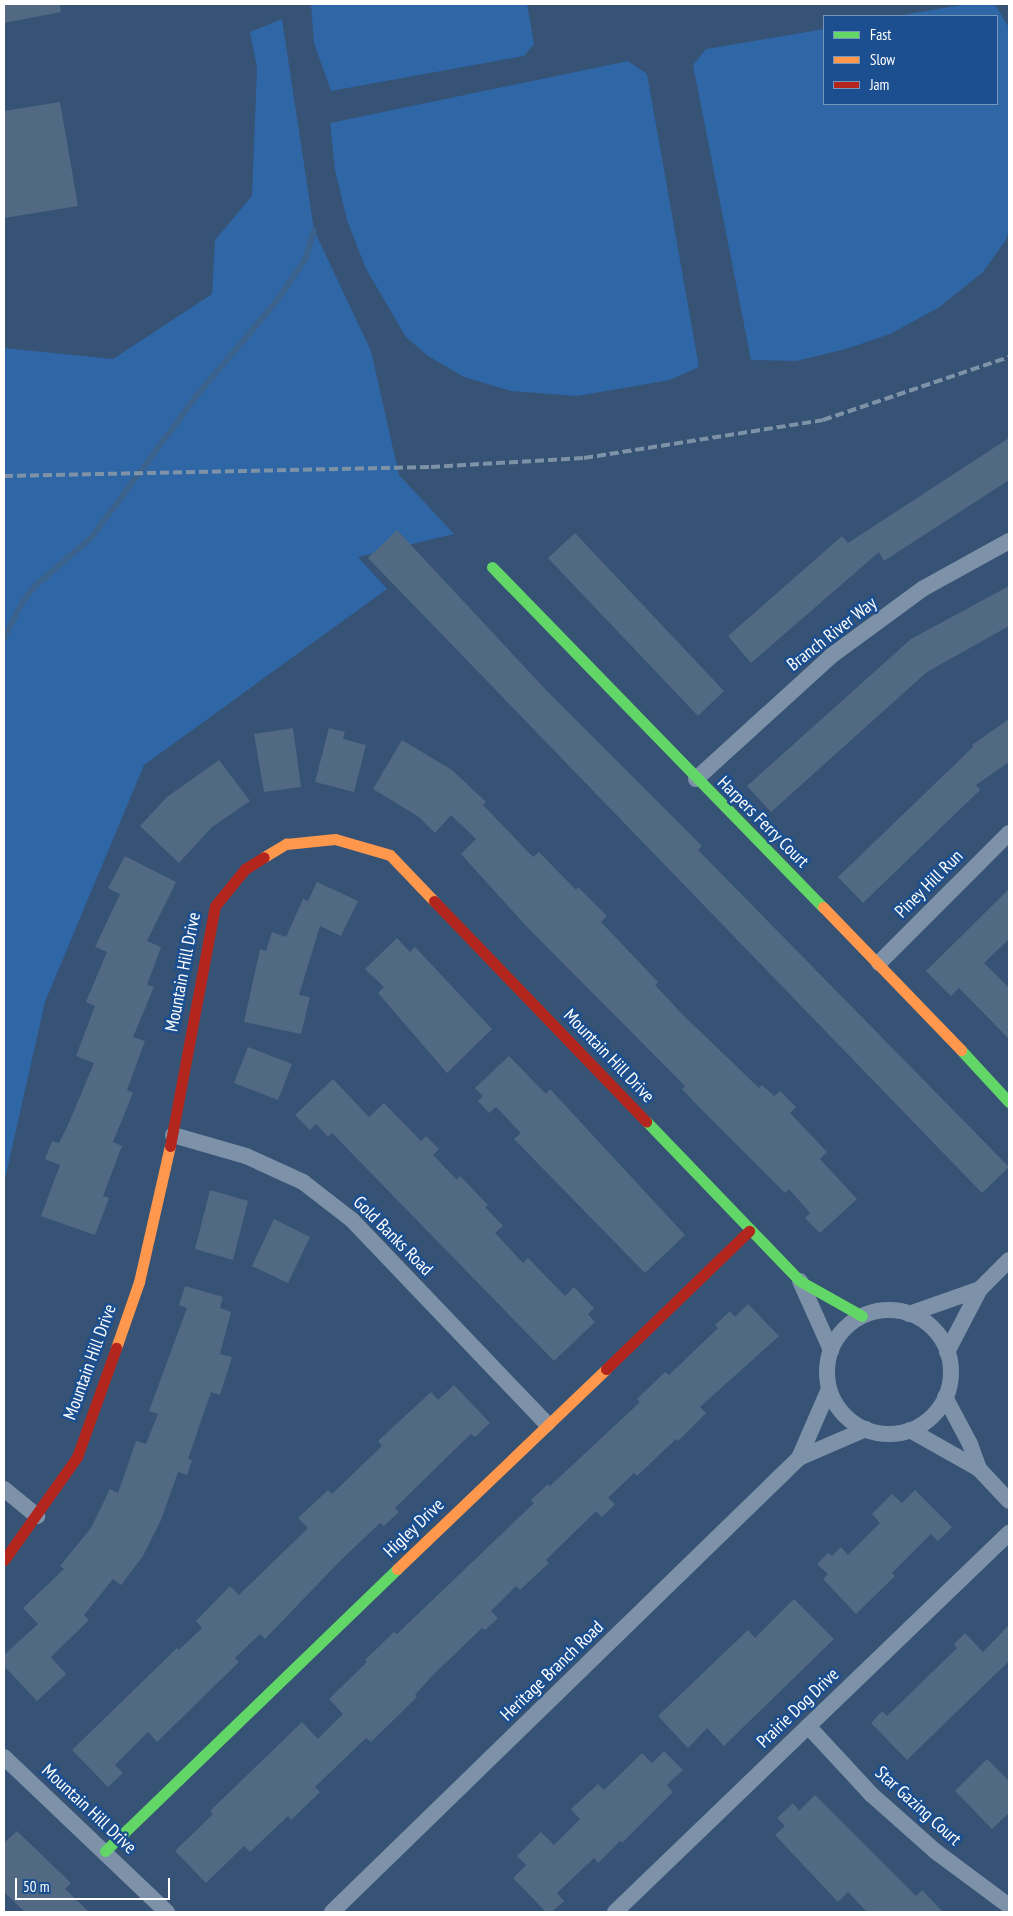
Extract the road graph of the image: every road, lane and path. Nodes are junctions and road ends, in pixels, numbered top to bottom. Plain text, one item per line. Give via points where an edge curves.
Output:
1 (1009, 541) edge
2 (492, 567) dead end
3 (696, 779) junction
4 (1009, 833) edge
5 (879, 963) junction
6 (1009, 1102) edge
7 (173, 1135) junction
8 (749, 1231) junction
9 (1009, 1260) edge
10 (800, 1281) junction
11 (980, 1289) junction
12 (909, 1314) junction
13 (862, 1316) junction
14 (831, 1350) junction
15 (947, 1352) junction
16 (829, 1389) junction
17 (945, 1397) junction
18 (547, 1424) junction
19 (866, 1429) junction
20 (910, 1430) junction
21 (799, 1458) junction
22 (979, 1469) junction
23 (4, 1489) edge
24 (1009, 1501) edge
25 (37, 1516) junction
26 (1009, 1533) edge
27 (4, 1560) edge
28 (808, 1726) junction
29 (4, 1757) edge
30 (105, 1851) junction
31 (1009, 1906) edge
32 (167, 1912) edge
33 (332, 1912) edge
34 (615, 1912) edge

1 - 3 street, Branch River Way via 924,588 831,656
2 - 3 street, Harpers Ferry Court
3 - 5 street, Harpers Ferry Court
4 - 5 street, Piney Hill Run
5 - 6 street, Harpers Ferry Court
7 - 8 street, Mountain Hill Drive via 216,906 244,869 286,844 335,839 390,855
7 - 18 street, Gold Banks Road via 246,1156 303,1182 352,1220
7 - 25 street, Mountain Hill Drive via 139,1282 112,1364 77,1457
8 - 10 street, Mountain Hill Drive
8 - 18 street, Higley Drive
9 - 11 street
10 - 13 street, Mountain Hill Drive
10 - 14 street, Mountain Hill Drive
11 - 12 street
11 - 15 street
12 - 13 street via 878,1311
12 - 15 street via 926,1322
13 - 14 street via 838,1336
14 - 16 street via 827,1370
15 - 17 street via 950,1375
16 - 19 street via 837,1406 850,1420
16 - 21 street, Heritage Branch Road
17 - 20 street via 924,1422
17 - 22 street via 970,1444
18 - 30 street, Higley Drive
19 - 20 street via 895,1434
19 - 21 street, Heritage Branch Road
20 - 22 street
21 - 33 street, Heritage Branch Road
22 - 24 street
23 - 25 street
25 - 27 street, Mountain Hill Drive
26 - 28 street, Prairie Dog Drive
28 - 31 street, Star Gazing Court via 872,1795 928,1844
28 - 34 street, Prairie Dog Drive
29 - 30 street, Mountain Hill Drive
30 - 32 street, Mountain Hill Drive

